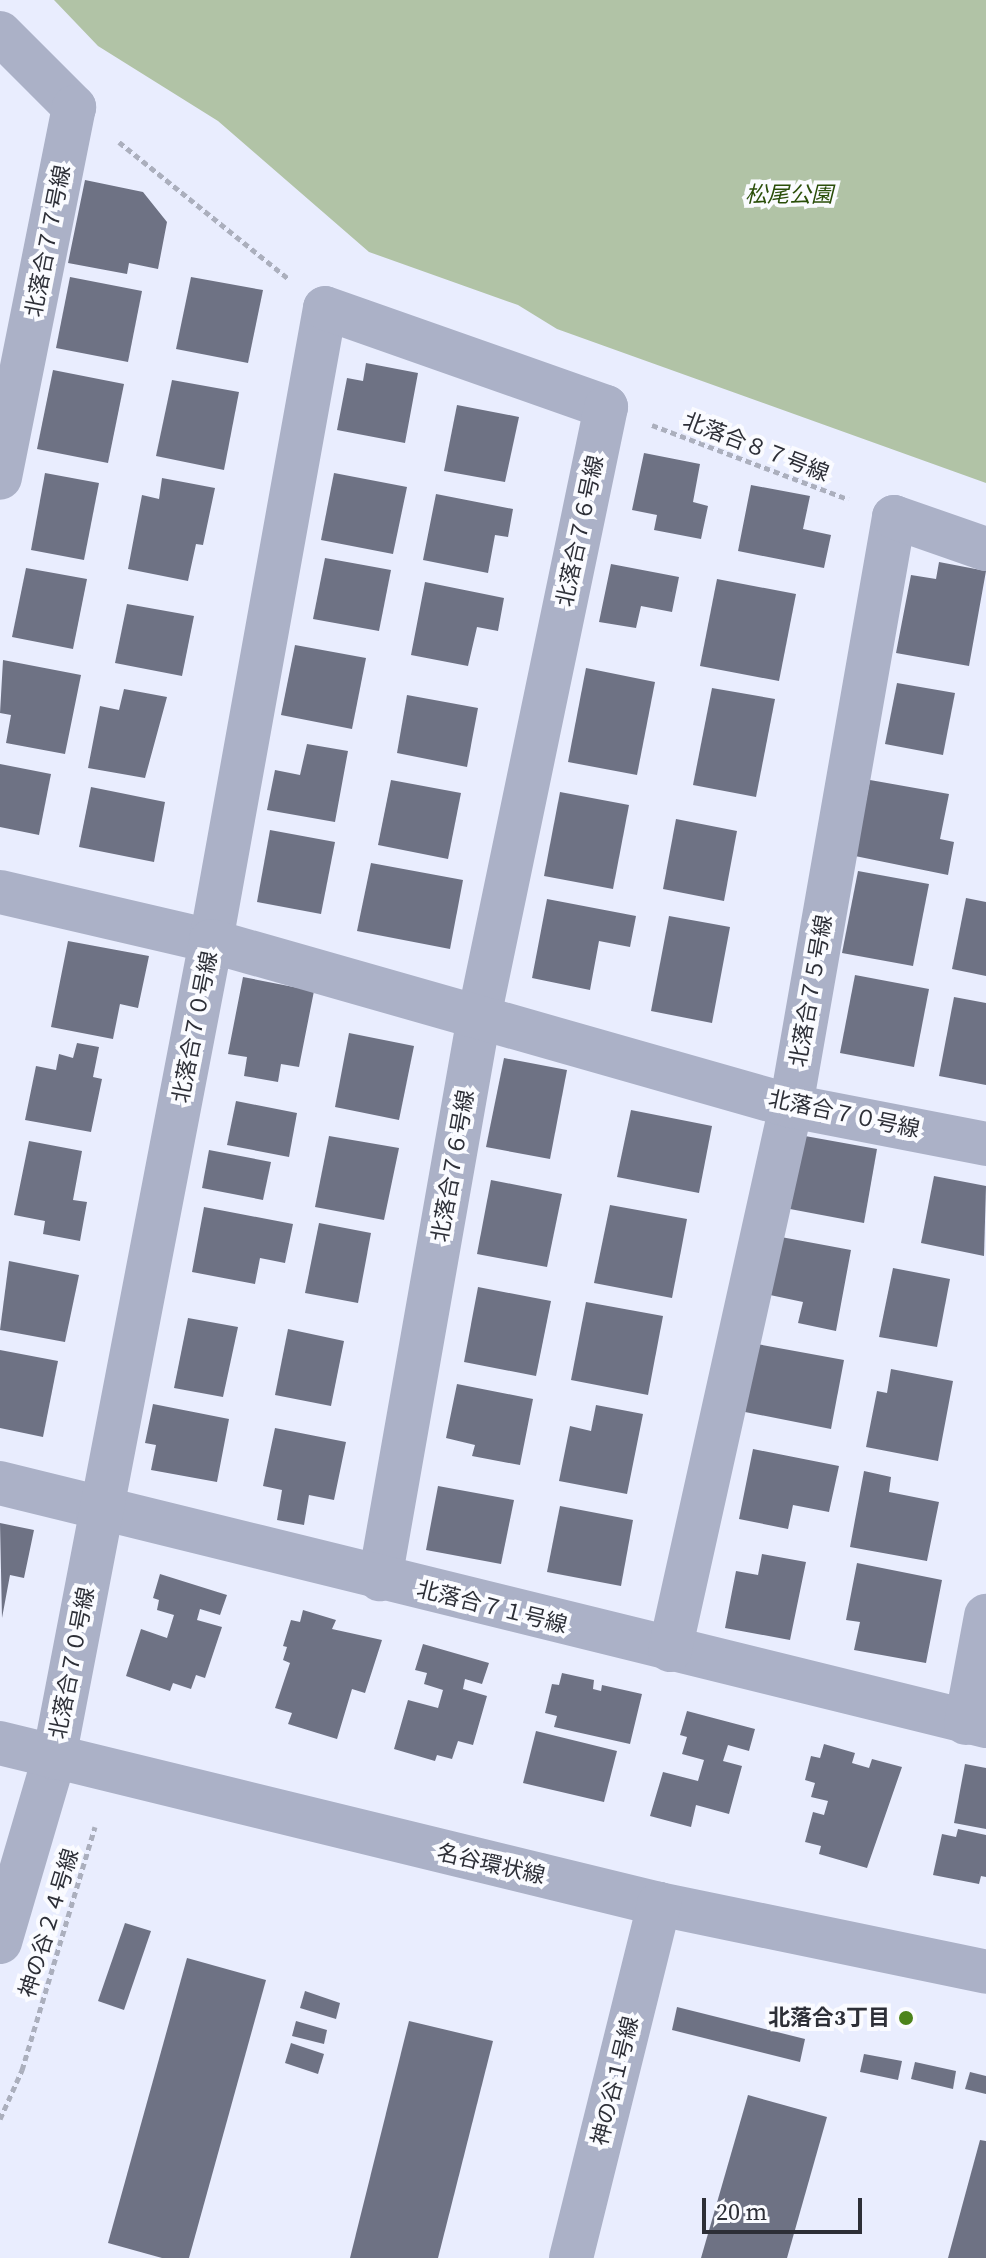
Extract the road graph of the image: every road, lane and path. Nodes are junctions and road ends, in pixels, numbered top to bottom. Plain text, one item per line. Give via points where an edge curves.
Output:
1 (0, 33) edge
2 (74, 107) junction
3 (325, 308) junction
4 (606, 407) junction
5 (0, 478) edge
6 (894, 517) junction
7 (986, 549) edge
8 (0, 892) edge
9 (211, 941) junction
10 (479, 1017) junction
11 (791, 1106) junction
12 (986, 1144) edge
13 (0, 1483) edge
14 (101, 1511) junction
15 (380, 1579) junction
16 (986, 1616) edge
17 (670, 1650) junction
18 (976, 1724) edge
19 (0, 1743) edge
20 (54, 1758) junction
21 (95, 1827) dead end
22 (659, 1904) junction
23 (0, 1942) edge
24 (986, 1972) edge
25 (0, 2119) edge
26 (571, 2258) edge

1 - 2 street
2 - 3 path
2 - 5 street, 北落合７７号線
3 - 4 street
3 - 9 street
4 - 6 path, 北落合８７号線
4 - 10 street, 北落合７６号線
6 - 7 street
6 - 11 street, 北落合７５号線
8 - 9 street
9 - 10 street, 北落合７０号線
9 - 14 street, 北落合７０号線
10 - 11 street, 北落合７０号線
10 - 15 street, 北落合７６号線
11 - 12 street, 北落合７０号線
11 - 17 street, 北落合７５号線
13 - 14 street, 北落合７１号線
14 - 15 street, 北落合７１号線
14 - 20 street, 北落合７０号線
15 - 17 street, 北落合７１号線
16 - 18 street
17 - 18 street, 北落合７１号線
19 - 20 street, 名谷環状線
20 - 22 street, 名谷環状線
20 - 23 street, 北落合７０号線
21 - 25 path, 神の谷２４号線 via 22,2070
22 - 24 street, 名谷環状線
22 - 26 street, 神の谷１号線

